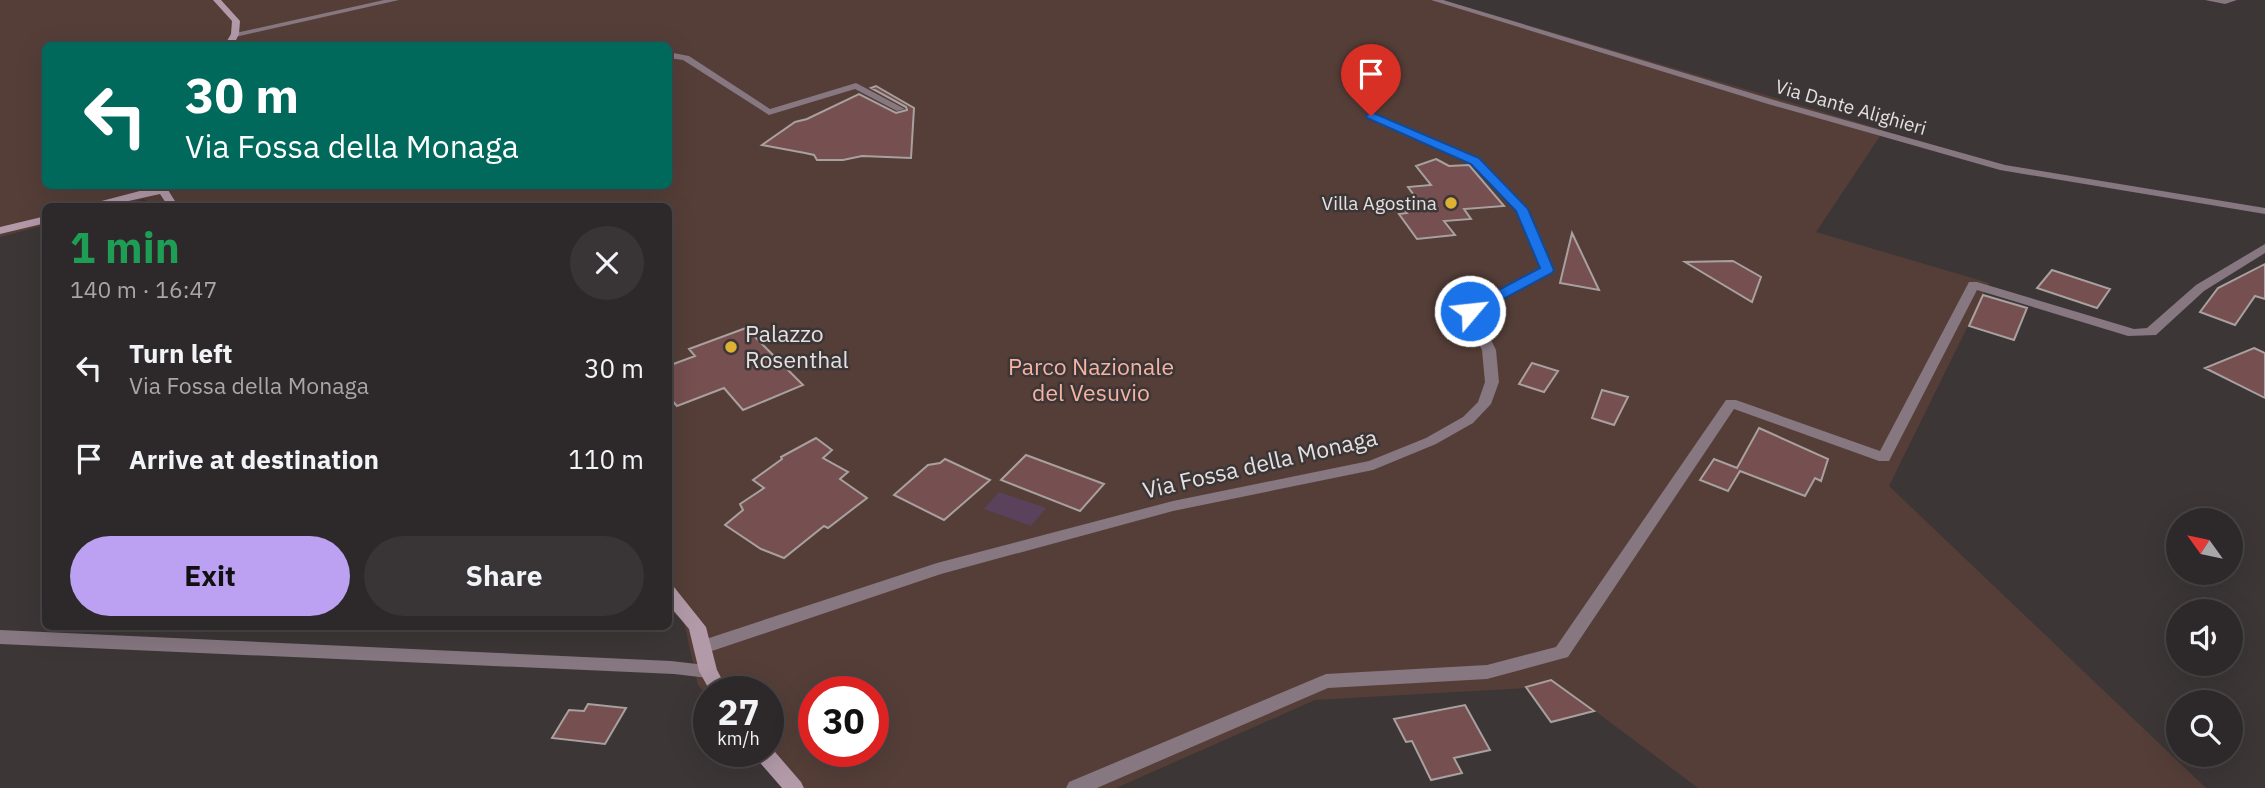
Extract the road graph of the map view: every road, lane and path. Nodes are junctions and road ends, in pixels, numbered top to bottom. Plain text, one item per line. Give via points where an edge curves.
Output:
1 (216, 0) edge
2 (395, 0) edge
3 (1435, 0) edge
4 (2209, 0) edge
5 (2233, 0) edge
6 (235, 34) junction
7 (230, 42) edge
8 (672, 56) edge
9 (900, 109) dead end
10 (1371, 116) dead end
11 (160, 189) edge
12 (105, 203) edge
13 (2265, 211) edge
14 (42, 220) edge
15 (0, 231) edge
16 (2265, 248) edge
17 (672, 596) edge
18 (0, 637) edge
19 (703, 647) junction
20 (708, 671) junction
21 (711, 676) edge
22 (776, 767) edge
23 (794, 788) edge
24 (1076, 788) edge

1 - 6 street via 236,21
2 - 6 street
3 - 13 street, Via Dante Alighieri via 2004,168
4 - 5 street
6 - 7 street
8 - 9 street via 686,58 769,112 856,86
10 - 19 street, Via Fossa della Monaga via 1475,161 1522,209 1547,270 1470,311 1489,350 1492,382 1483,404 1468,420 1373,465 1173,506 937,569
11 - 12 street
14 - 15 street
16 - 24 street via 2200,288 2151,332 2133,333 1973,285 1884,458 1731,403 1562,652 1487,672 1326,681
17 - 19 street via 697,627
18 - 20 street
19 - 20 street
20 - 21 street
22 - 23 street

